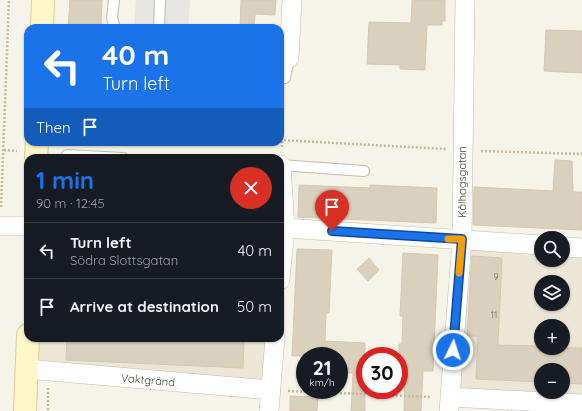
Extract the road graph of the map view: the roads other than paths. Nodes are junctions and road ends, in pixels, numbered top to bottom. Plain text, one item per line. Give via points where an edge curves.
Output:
1 (43, 0) edge
2 (114, 0) edge
3 (160, 0) edge
4 (292, 0) edge
5 (465, 0) edge
6 (42, 24) edge
7 (114, 24) edge
8 (159, 24) edge
9 (289, 58) joint
10 (284, 72) edge
11 (34, 146) edge
12 (27, 154) edge
13 (284, 165) edge
14 (364, 171) dead end
15 (0, 226) edge
16 (24, 226) edge
17 (284, 228) edge
18 (462, 239) junction
19 (534, 244) edge
20 (570, 247) edge
21 (582, 248) edge
22 (28, 342) edge
23 (275, 342) edge
24 (26, 369) junction
25 (270, 390) junction
26 (449, 404) edge
27 (582, 404) edge
28 (25, 410) edge
29 (269, 411) edge

1 - 6 main road
2 - 7 lane
3 - 8 lane
4 - 9 street
5 - 18 street, Kålhagsgatan
9 - 10 lane
11 - 12 main road
13 - 14 lane
15 - 16 street
17 - 18 street
18 - 19 street
18 - 26 street, Kålhagsgatan
20 - 21 street
22 - 24 main road
23 - 25 street
24 - 25 street, Vaktgränd
24 - 28 main road
25 - 29 street
26 - 27 street

